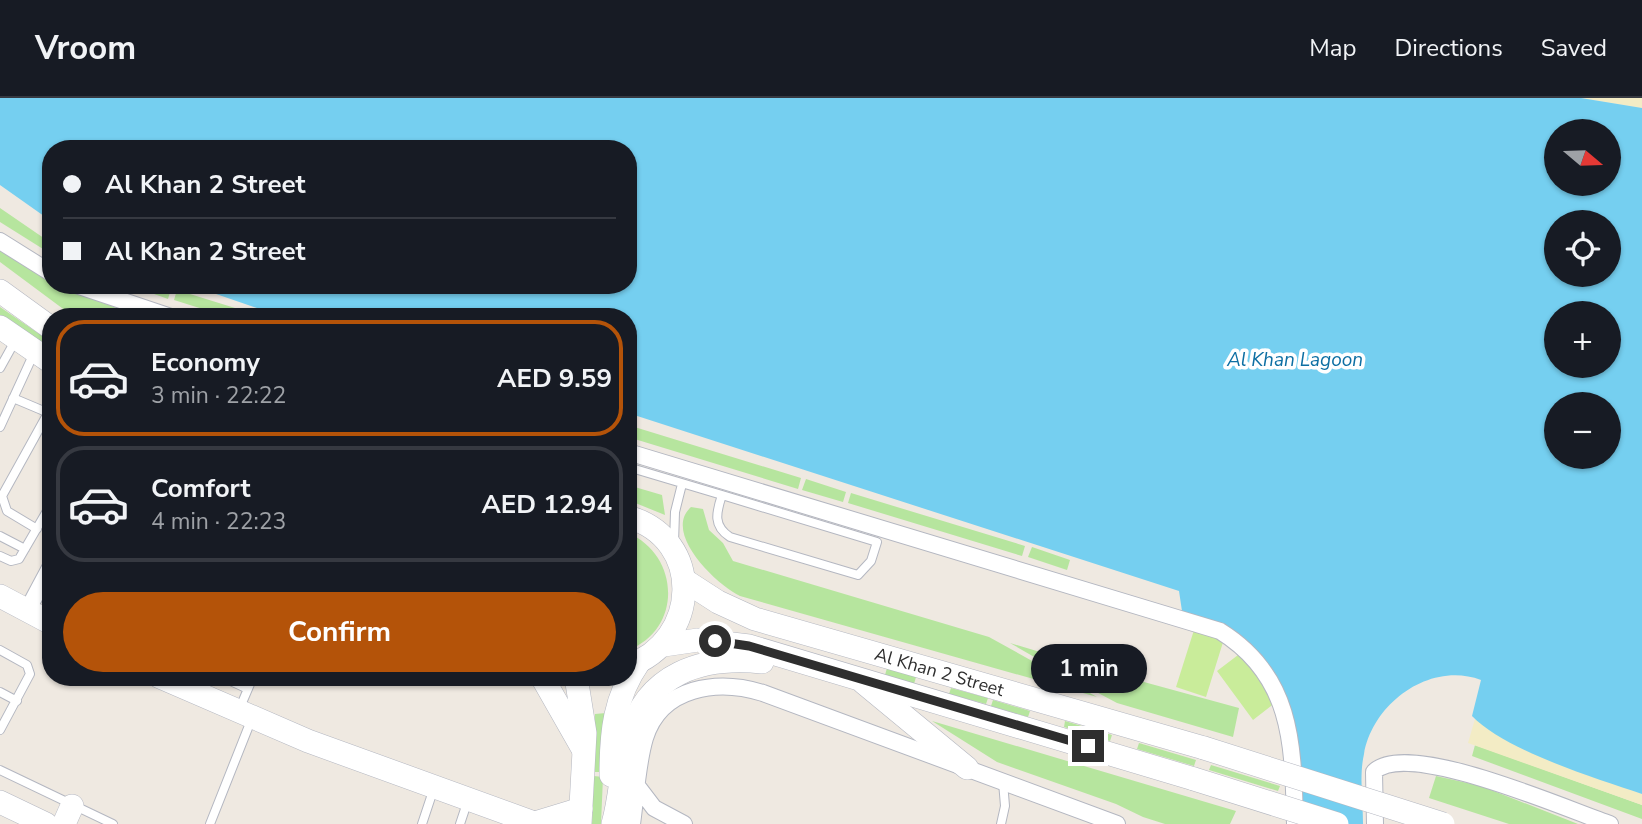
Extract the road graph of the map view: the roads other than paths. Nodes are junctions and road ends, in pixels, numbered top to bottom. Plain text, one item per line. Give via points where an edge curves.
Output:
1 (0, 241) edge
2 (42, 267) edge
3 (0, 291) edge
4 (103, 294) edge
5 (144, 308) edge
6 (42, 321) edge
7 (25, 345) edge
8 (0, 368) edge
9 (13, 398) junction
10 (42, 410) edge
11 (42, 425) edge
12 (0, 427) edge
13 (637, 455) edge
14 (637, 470) edge
15 (682, 484) junction
16 (722, 495) junction
17 (42, 520) edge
18 (637, 522) edge
19 (37, 529) junction
20 (0, 536) edge
21 (25, 549) junction
22 (0, 556) edge
23 (676, 556) junction
24 (42, 574) edge
25 (684, 580) junction
26 (10, 604) edge
27 (42, 619) edge
28 (664, 645) junction
29 (0, 650) edge
30 (637, 662) edge
31 (689, 668) junction
32 (824, 668) junction
33 (856, 677) junction
34 (180, 686) edge
35 (242, 686) edge
36 (249, 686) edge
37 (547, 686) edge
38 (578, 686) edge
39 (624, 686) edge
40 (248, 689) junction
41 (0, 692) edge
42 (763, 693) junction
43 (17, 701) junction
44 (245, 716) junction
45 (0, 730) edge
46 (585, 751) junction
47 (967, 768) junction
48 (0, 770) edge
49 (1003, 782) junction
50 (638, 787) junction
51 (434, 788) junction
52 (468, 800) junction
53 (0, 802) edge
54 (68, 815) edge
55 (581, 816) edge
56 (676, 821) edge
57 (46, 824) edge
58 (113, 824) edge
59 (210, 824) edge
60 (422, 824) edge
61 (460, 824) edge
62 (536, 824) edge
63 (612, 824) edge
64 (632, 824) edge
65 (639, 824) edge
66 (1001, 824) edge
67 (1117, 824) edge
68 (1295, 824) edge
69 (1337, 824) edge
70 (1375, 824) edge
71 (1443, 824) edge
72 (1610, 824) edge

1 - 2 street
3 - 6 main road
4 - 5 street
7 - 8 lane
7 - 9 lane
9 - 10 lane
9 - 12 lane
11 - 19 lane via 2,496 6,511
13 - 68 street via 1220,631 1261,667 1284,712 1293,746
14 - 15 lane
15 - 16 lane
15 - 23 lane via 675,512
16 - 16 lane via 717,521 730,537 858,575 874,555 877,542
17 - 19 lane
18 - 23 main road via 654,530
19 - 21 lane
20 - 21 lane
21 - 22 lane via 14,561
23 - 25 main road
24 - 26 street
25 - 28 main road via 681,615
25 - 71 main road, Al Khan 2 Street, bridge via 718,602 775,625 1204,748
26 - 27 main road
28 - 30 main road
28 - 32 main road, Al Khan 2 Street via 698,640 732,643
29 - 43 lane via 29,669
31 - 32 main road via 728,659
31 - 42 street via 733,678
31 - 63 main road via 656,691 634,724
32 - 33 main road, Al Khan 2 Street
33 - 47 main road
33 - 69 main road, Al Khan 2 Street, bridge
34 - 44 main road
35 - 40 lane
36 - 40 lane
37 - 46 main road
38 - 46 main road
39 - 63 main road via 613,724
40 - 44 lane
41 - 43 lane
42 - 47 street
42 - 50 street via 736,686 708,686 669,702 645,737
43 - 45 lane
44 - 51 main road
44 - 59 lane
46 - 55 main road
47 - 49 street
48 - 54 lane
49 - 66 lane
49 - 67 street
50 - 56 street via 654,808
50 - 64 street
51 - 52 main road
51 - 60 lane
52 - 61 lane
52 - 62 main road
53 - 57 main road
54 - 58 lane
55 - 62 main road
56 - 65 street via 652,818
70 - 72 street via 1373,775 1381,766 1409,762 1466,773

